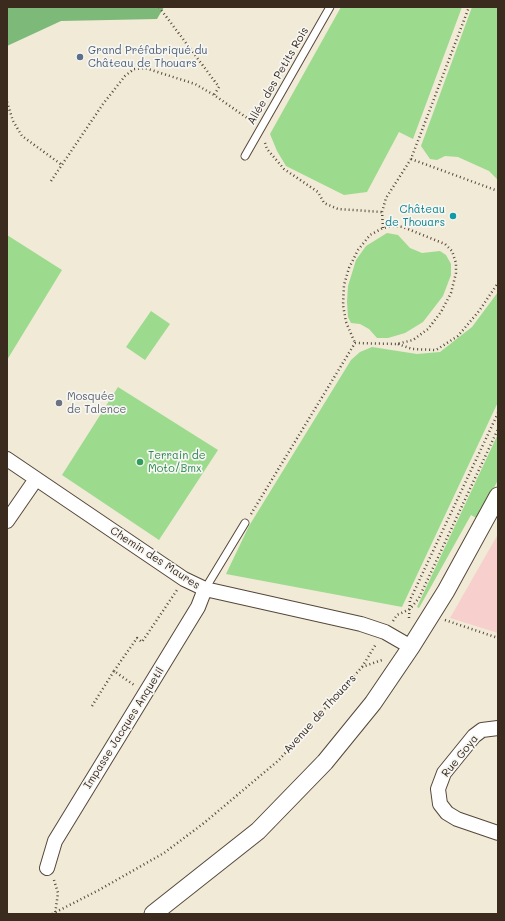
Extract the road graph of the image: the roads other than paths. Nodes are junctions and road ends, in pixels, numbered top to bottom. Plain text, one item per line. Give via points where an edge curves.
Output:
1 (330, 7) edge
2 (245, 156) dead end
3 (7, 459) edge
4 (36, 479) junction
5 (498, 496) edge
6 (7, 521) edge
7 (245, 523) road end
8 (205, 589) junction
9 (405, 643) junction
10 (498, 728) edge
11 (498, 833) edge
12 (47, 868) road end
13 (153, 914) edge

1 - 2 lane, Allée des Petits Rois
3 - 4 street, Chemin des Maures
4 - 6 street
4 - 8 street, Chemin des Maures via 184,579
5 - 9 street via 450,585
7 - 8 lane
8 - 9 street, Chemin des Maures via 361,624 385,632
8 - 12 street, Impasse Jacques Anquetil via 198,606 146,693 54,841
9 - 13 street via 373,703 320,768 258,831
10 - 11 street, Rue Goya via 482,730 474,736 444,773 438,789 440,804 447,813

